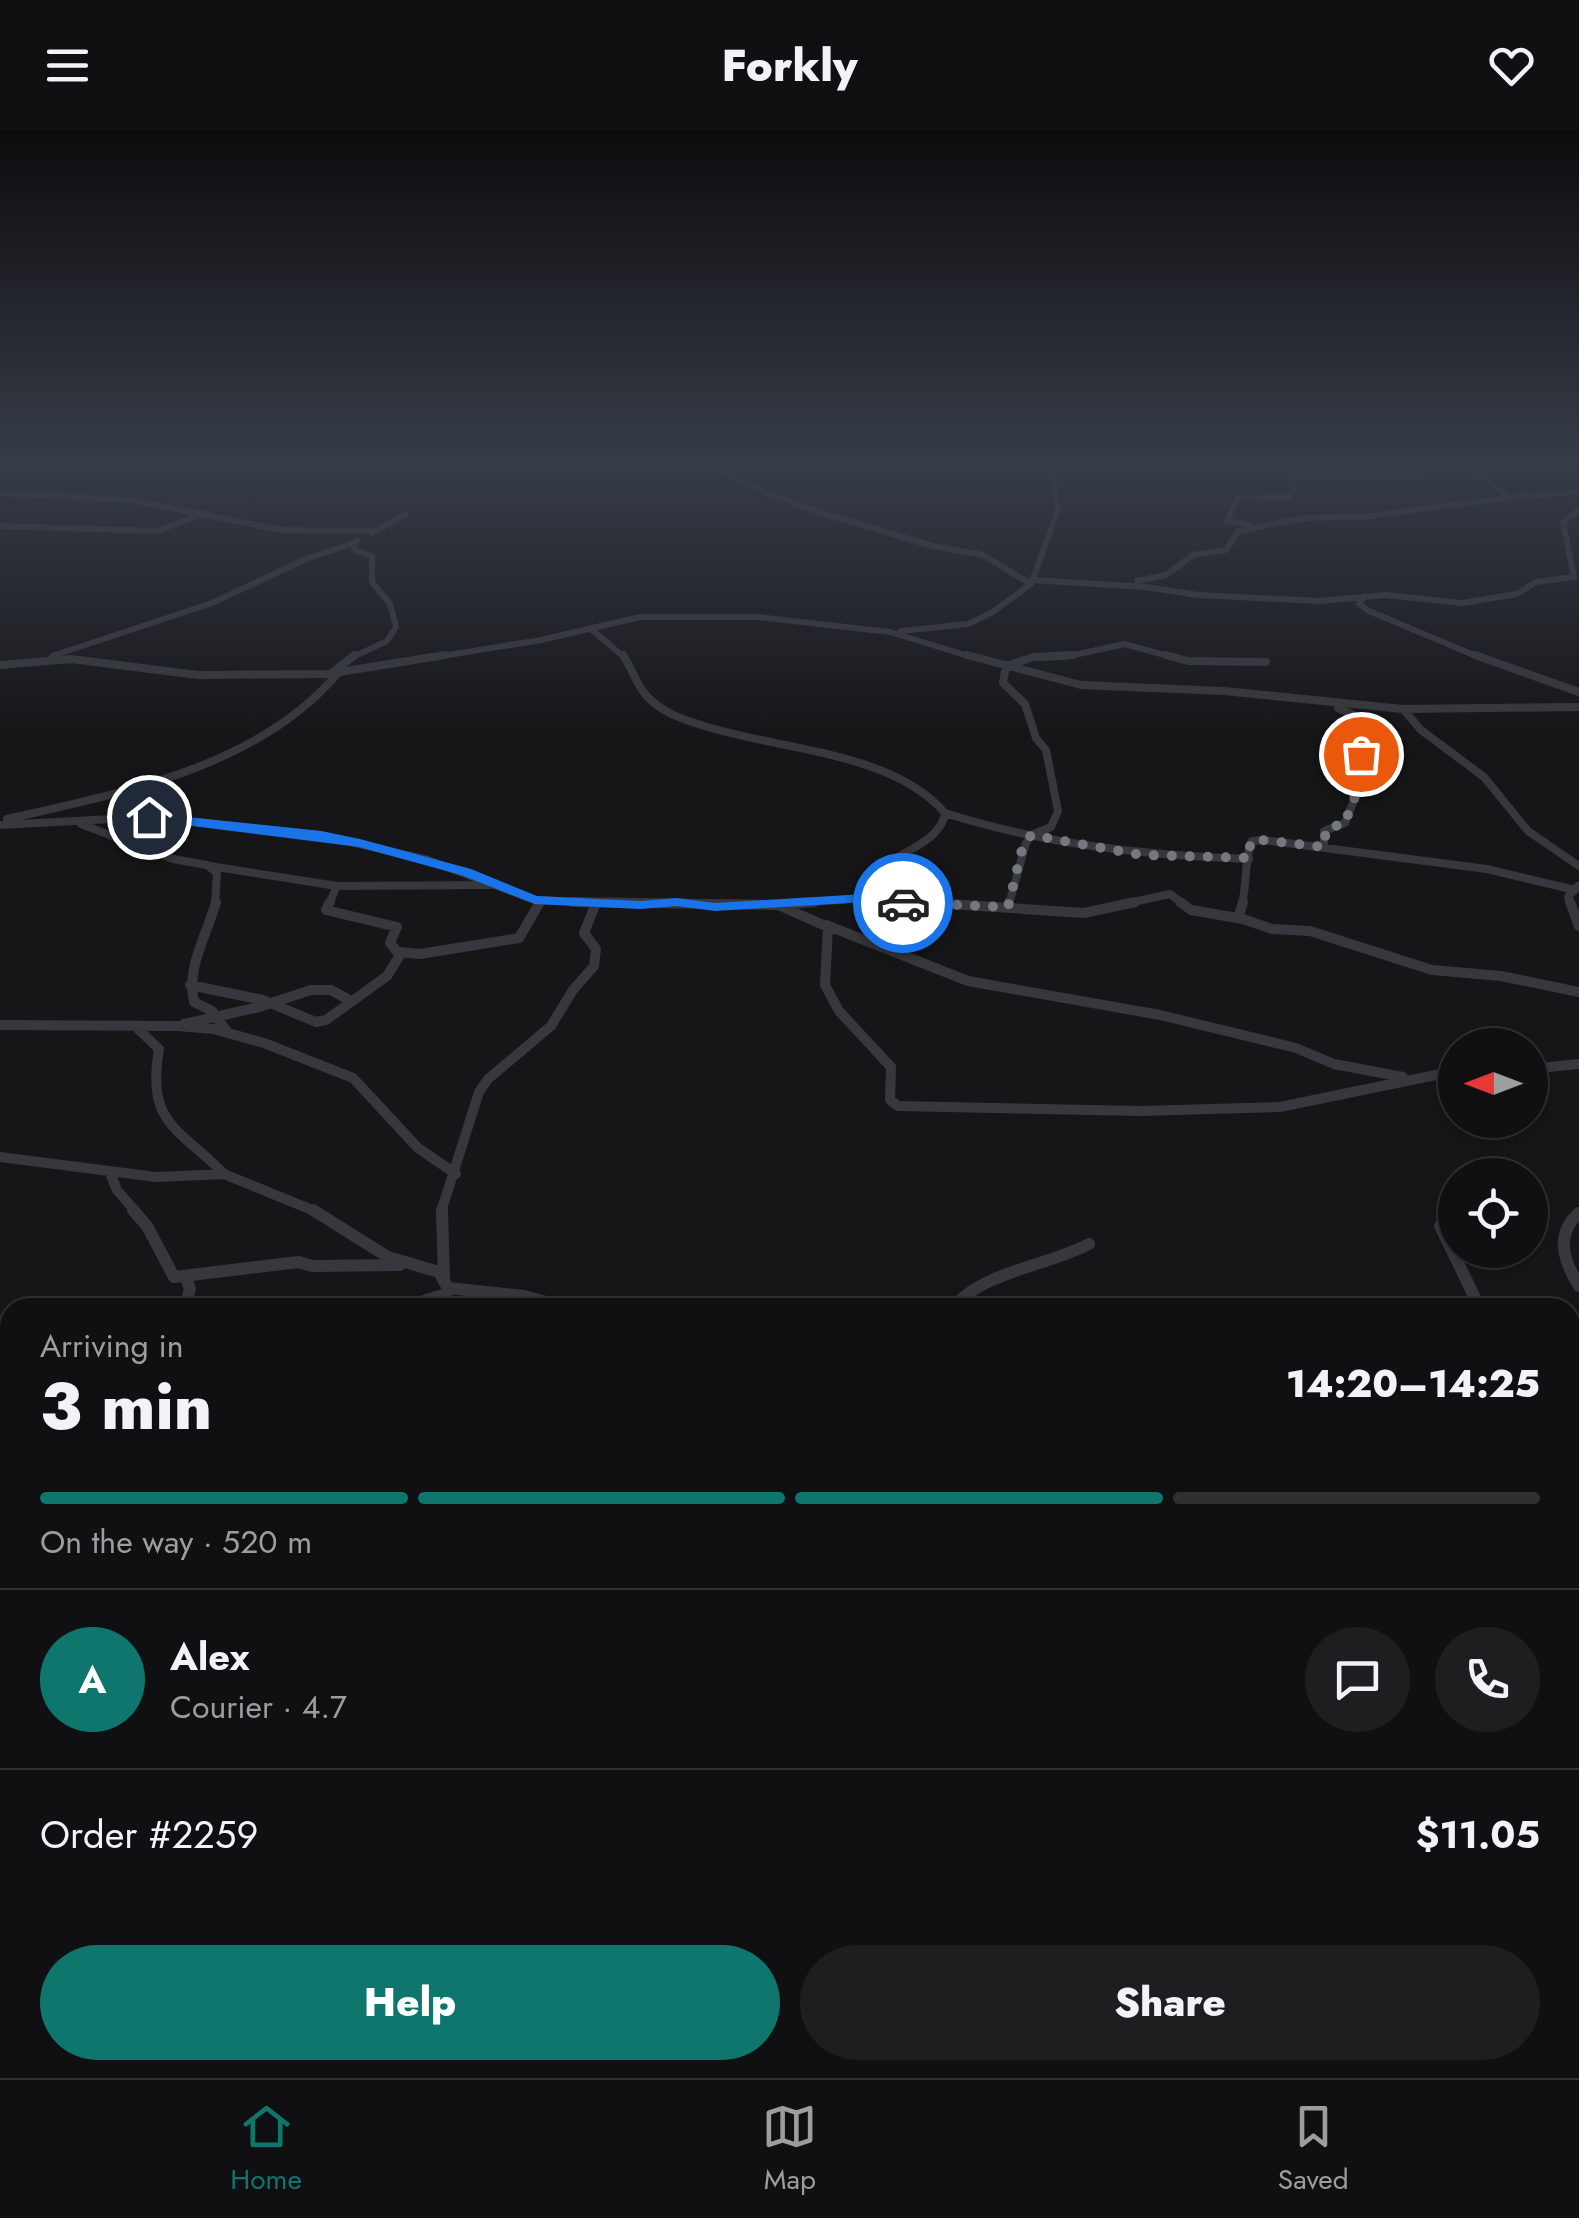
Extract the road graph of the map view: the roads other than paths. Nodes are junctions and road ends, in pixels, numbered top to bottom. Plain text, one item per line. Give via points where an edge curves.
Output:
1 (327, 550) edge
2 (354, 550) edge
3 (955, 550) edge
4 (1044, 550) edge
5 (1226, 550) edge
6 (1569, 550) edge
7 (1032, 582) junction
8 (1106, 584) junction
9 (1366, 595) junction
10 (949, 627) junction
11 (590, 628) junction
12 (890, 632) junction
13 (947, 647) junction
14 (46, 659) junction
15 (1266, 662) dead end
16 (0, 665) edge
17 (1006, 666) junction
18 (327, 674) junction
19 (338, 674) junction
20 (1579, 692) edge
21 (1323, 702) junction
22 (1576, 707) edge
23 (1403, 710) junction
24 (1579, 716) edge
25 (945, 813) junction
26 (76, 822) junction
27 (0, 823) edge
28 (1031, 835) junction
29 (1324, 847) junction
30 (1250, 858) junction
31 (883, 865) dead end
32 (210, 866) junction
33 (1579, 866) edge
34 (230, 869) junction
35 (218, 877) junction
36 (497, 884) junction
37 (336, 886) junction
38 (1577, 888) edge
39 (541, 900) junction
40 (596, 903) junction
41 (778, 905) junction
42 (1008, 907) junction
43 (1238, 918) junction
44 (826, 926) junction
45 (1579, 926) edge
46 (400, 952) junction
47 (1579, 980) edge
48 (190, 985) junction
49 (1575, 991) edge
50 (351, 1002) junction
51 (271, 1004) junction
52 (216, 1015) junction
53 (0, 1026) edge
54 (178, 1026) junction
55 (138, 1028) junction
56 (228, 1033) junction
57 (1579, 1064) edge
58 (1548, 1067) edge
59 (1438, 1074) edge
60 (1409, 1078) junction
61 (0, 1157) edge
62 (110, 1173) junction
63 (224, 1174) junction
64 (456, 1174) junction
65 (1579, 1213) edge
66 (1090, 1244) dead end
67 (411, 1264) junction
68 (1460, 1268) edge
69 (186, 1278) junction
70 (1579, 1286) edge
71 (445, 1292) edge
72 (188, 1298) edge
73 (531, 1298) edge
74 (961, 1298) edge
75 (1475, 1298) edge

1 - 14 street via 233,595
2 - 18 street via 372,556 372,582 390,604 396,628 387,641
3 - 7 street via 983,555
4 - 7 street
5 - 8 street via 1194,555 1166,576
6 - 9 street via 1574,577 1536,582 1516,594 1474,602
7 - 8 street
7 - 10 street via 991,614
8 - 9 street via 1308,601
9 - 20 street via 1359,604 1369,611
10 - 12 street
10 - 13 street
11 - 12 street via 673,615 796,618
11 - 19 street
11 - 25 street via 609,638 638,686 661,708 757,742 890,773 939,802
12 - 13 street
13 - 17 street
14 - 16 street
14 - 18 street via 198,675
15 - 17 street via 1188,662 1124,644
17 - 21 street via 1082,685 1224,690
17 - 28 street via 1003,684 1025,704 1045,746 1058,811 1051,827
18 - 19 street
19 - 27 street via 300,715 260,738 122,790
21 - 23 street
21 - 29 street via 1369,722 1356,736 1363,760 1346,823 1324,831
22 - 23 street
22 - 24 street
23 - 33 street via 1484,777 1528,831
25 - 28 street
25 - 31 street via 933,836
26 - 27 street
26 - 32 street
26 - 36 street via 149,817 321,835
28 - 30 street via 1141,855
28 - 42 street
29 - 30 street via 1252,840
29 - 38 street via 1497,869
30 - 43 street
32 - 34 street
32 - 35 street
34 - 35 street
34 - 37 street
35 - 48 street
36 - 37 street
36 - 39 street
37 - 46 street via 326,910 397,927 390,943
38 - 45 street via 1568,904
39 - 40 street
39 - 46 street via 519,938
40 - 41 street
40 - 64 street via 584,933 596,949 594,966 551,1026 482,1085
41 - 42 street via 865,898
41 - 44 street
42 - 43 street via 1084,913 1170,894 1191,910
43 - 49 street via 1357,942 1432,970
44 - 60 street via 968,981 1160,1014 1334,1064
44 - 60 street via 827,990 892,1067 890,1100 898,1106 1280,1108
46 - 50 street via 387,976
47 - 49 street
48 - 51 street
48 - 52 street via 194,1002
50 - 51 street via 336,990 320,989 295,991
50 - 51 street via 316,1022
51 - 52 street
52 - 54 street
52 - 56 street
53 - 55 street
54 - 55 street
54 - 56 street
55 - 63 street via 158,1049 151,1085 160,1110
56 - 64 street via 352,1078 418,1148
57 - 58 street
59 - 60 street
61 - 62 street
62 - 63 street
62 - 69 street via 152,1234 166,1271
63 - 67 street via 304,1204
64 - 71 street via 440,1216
65 - 70 street via 1569,1220 1562,1242
66 - 74 street via 994,1277
67 - 69 street via 282,1263
67 - 71 street via 430,1267
68 - 75 street
69 - 72 street
71 - 73 street

